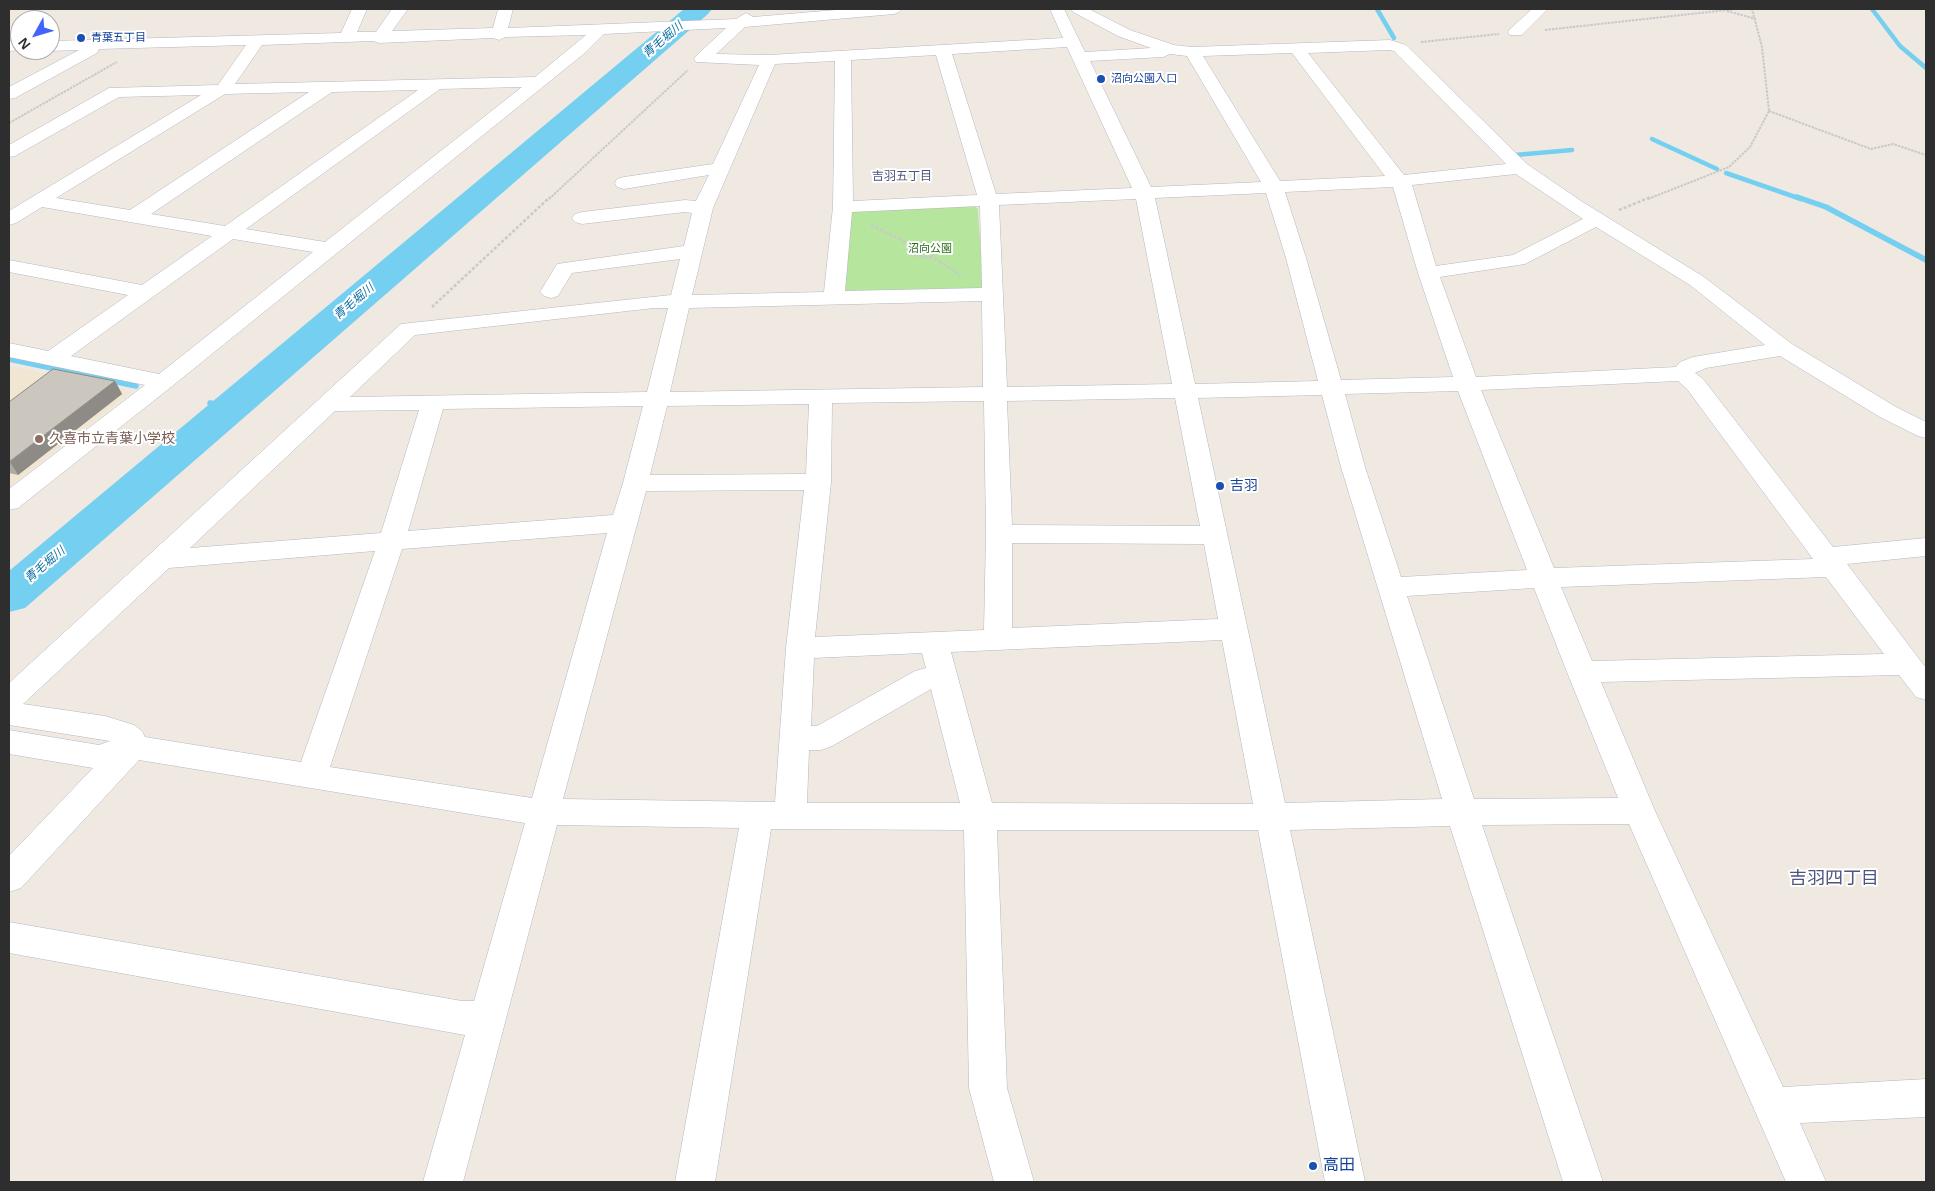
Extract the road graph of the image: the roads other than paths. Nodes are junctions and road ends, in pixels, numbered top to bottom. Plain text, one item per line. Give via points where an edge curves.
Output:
1 (359, 9) edge
2 (400, 9) edge
3 (505, 9) edge
4 (756, 9) edge
5 (894, 9) edge
6 (1057, 9) edge
7 (1078, 9) edge
8 (1540, 9) edge
9 (735, 23) junction
10 (600, 30) junction
11 (1516, 32) road end
12 (499, 34) junction
13 (346, 38) junction
14 (380, 38) junction
15 (257, 41) junction
16 (60, 46) edge
17 (942, 49) junction
18 (1297, 49) junction
19 (91, 50) dead end
20 (1076, 50) junction
21 (1172, 50) junction
22 (1192, 52) junction
23 (842, 55) junction
24 (769, 60) junction
25 (538, 82) junction
26 (437, 84) junction
27 (330, 86) junction
28 (224, 88) junction
29 (9, 94) edge
30 (9, 152) edge
31 (1520, 168) junction
32 (720, 170) junction
33 (1399, 181) junction
34 (624, 182) dead end
35 (1274, 187) junction
36 (1144, 194) junction
37 (988, 200) junction
38 (38, 202) junction
39 (842, 207) junction
40 (703, 208) junction
41 (132, 217) junction
42 (582, 218) dead end
43 (9, 219) edge
44 (1597, 219) junction
45 (229, 233) junction
46 (328, 249) junction
47 (692, 251) junction
48 (9, 266) edge
49 (1428, 273) junction
50 (146, 292) junction
51 (551, 292) dead end
52 (991, 294) junction
53 (834, 299) junction
54 (680, 301) junction
55 (1784, 349) junction
56 (9, 350) edge
57 (52, 359) junction
58 (1683, 374) junction
59 (163, 382) junction
60 (1467, 384) junction
61 (1331, 386) junction
62 (1185, 391) junction
63 (994, 393) junction
64 (821, 396) junction
65 (657, 400) junction
66 (432, 403) junction
67 (330, 404) junction
68 (1926, 431) edge
69 (818, 482) junction
70 (636, 483) junction
71 (9, 502) edge
72 (623, 523) junction
73 (999, 534) junction
74 (1215, 535) junction
75 (392, 541) junction
76 (1926, 547) edge
77 (161, 559) junction
78 (1831, 562) junction
79 (1544, 578) junction
80 (1392, 587) junction
81 (1233, 629) junction
82 (998, 640) junction
83 (934, 643) junction
84 (800, 648) junction
85 (1907, 664) junction
86 (1582, 672) junction
87 (942, 674) junction
88 (1926, 689) edge
89 (9, 700) edge
90 (9, 714) edge
91 (794, 738) junction
92 (9, 742) edge
93 (132, 747) junction
94 (312, 775) junction
95 (1639, 811) junction
96 (545, 812) junction
97 (1462, 812) junction
98 (774, 816) junction
99 (980, 817) junction
100 (1271, 817) junction
101 (9, 878) edge
102 (9, 938) edge
103 (489, 1018) junction
104 (1926, 1098) edge
105 (1773, 1106) junction
106 (443, 1182) edge
107 (695, 1182) edge
108 (1014, 1182) edge
109 (1345, 1182) edge
110 (1583, 1182) edge
111 (1806, 1182) edge

1 - 13 street
2 - 14 street
3 - 12 street
4 - 9 street
5 - 9 street
6 - 20 street
7 - 21 street via 1124,33
8 - 11 street
9 - 10 street
9 - 24 street via 702,59
10 - 12 street
10 - 25 street
12 - 14 street
13 - 14 street
13 - 15 street
15 - 16 street
15 - 28 street
17 - 20 street
17 - 23 street
17 - 37 street
18 - 22 street
18 - 31 street via 1390,45 1400,48
18 - 33 street
19 - 29 street
20 - 21 street
20 - 36 street
21 - 22 street
22 - 35 street
23 - 24 street
23 - 39 street
24 - 32 street
25 - 26 street
25 - 46 street
26 - 27 street
26 - 45 street
27 - 28 street
27 - 41 street
28 - 30 street via 115,92
28 - 38 street
31 - 33 street
31 - 44 street
32 - 34 street
32 - 40 street
33 - 35 street
33 - 49 street via 1404,188
35 - 36 street
35 - 61 street
36 - 37 street
36 - 62 street
37 - 39 street
37 - 52 street
38 - 41 street
38 - 43 street
39 - 53 street
40 - 42 street via 686,206
40 - 47 street
41 - 45 street
44 - 49 street via 1518,260
44 - 55 street via 1697,281
45 - 46 street
45 - 50 street
46 - 59 street
47 - 51 street via 564,268
47 - 54 street
48 - 50 street
49 - 60 street
50 - 57 street
52 - 53 street
52 - 63 street
53 - 54 street
54 - 65 street
54 - 67 street via 408,329
55 - 58 street via 1701,362 1688,367
55 - 68 street via 1888,412
56 - 57 street
57 - 59 street
58 - 60 street
58 - 78 street via 1695,384
59 - 71 street
60 - 61 street
60 - 79 street
61 - 62 street
61 - 80 street
62 - 63 street
62 - 74 street
63 - 64 street
63 - 73 street
64 - 65 street
64 - 69 street
65 - 66 street
65 - 70 street
66 - 67 street
66 - 75 street
67 - 77 street
69 - 70 street
69 - 84 street
70 - 72 street
72 - 75 street
72 - 96 street
73 - 74 street
73 - 82 street
74 - 81 street
75 - 77 street
75 - 94 street
76 - 78 street
77 - 89 street
78 - 79 street
78 - 85 street
79 - 80 street
79 - 86 street
80 - 97 street
81 - 82 street
81 - 100 street
82 - 83 street
83 - 84 street
83 - 87 street
84 - 91 street
85 - 86 street
85 - 88 street
86 - 95 street
87 - 91 street via 925,679 821,738
87 - 99 street
90 - 93 street via 105,728 123,733 131,739
91 - 98 street
92 - 93 street via 99,757
93 - 94 street
93 - 101 street
94 - 96 street
95 - 97 street
95 - 105 street
96 - 98 street
96 - 103 street
97 - 100 street
97 - 110 street
98 - 99 street
98 - 107 street
99 - 100 street
99 - 108 street via 988,1088
100 - 109 street
102 - 103 street via 462,1018
103 - 106 street
104 - 105 street
105 - 111 street

